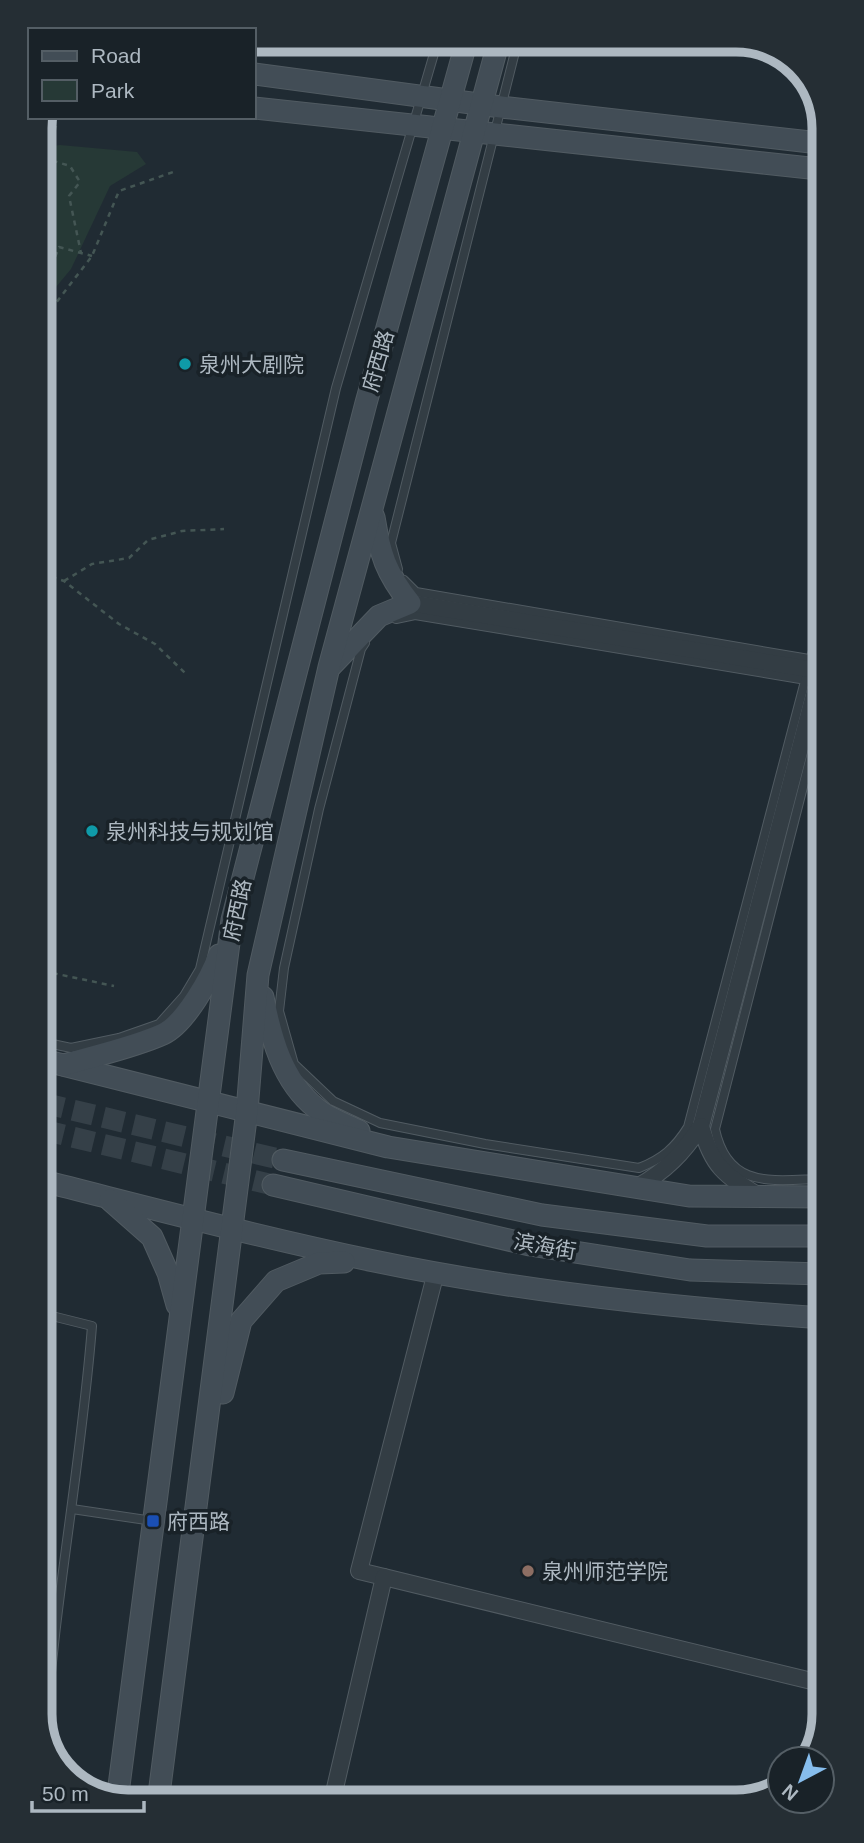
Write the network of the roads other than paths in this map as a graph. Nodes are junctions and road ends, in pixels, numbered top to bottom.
1 (435, 53) edge
2 (464, 53) edge
3 (497, 53) edge
4 (514, 53) edge
5 (256, 74) edge
6 (423, 96) junction
7 (452, 100) junction
8 (491, 105) junction
9 (256, 108) edge
10 (415, 125) junction
11 (445, 128) junction
12 (484, 134) junction
13 (812, 142) edge
14 (812, 168) edge
15 (373, 508) junction
16 (410, 603) junction
17 (330, 667) junction
18 (812, 670) edge
19 (812, 670) edge
20 (812, 670) edge
21 (812, 685) edge
22 (812, 687) edge
23 (812, 752) edge
24 (232, 920) junction
25 (258, 975) junction
26 (52, 1044) edge
27 (53, 1062) edge
28 (207, 1100) junction
29 (247, 1111) junction
30 (701, 1126) junction
31 (388, 1147) junction
32 (283, 1160) tunnel mouth
33 (812, 1178) edge
34 (52, 1183) edge
35 (273, 1185) tunnel mouth
36 (637, 1187) junction
37 (759, 1196) junction
38 (105, 1197) junction
39 (812, 1197) edge
40 (192, 1218) junction
41 (232, 1230) junction
42 (812, 1236) edge
43 (377, 1262) junction
44 (436, 1272) junction
45 (812, 1274) edge
46 (180, 1315) junction
47 (52, 1316) edge
48 (812, 1317) edge
49 (198, 1490) junction
50 (72, 1509) junction
51 (153, 1521) junction
52 (384, 1577) junction
53 (52, 1651) edge
54 (812, 1682) edge
55 (118, 1789) edge
56 (160, 1790) edge
57 (335, 1790) edge

1 - 6 lane
2 - 7 street, 府西路
3 - 8 street, 府西路
4 - 8 lane
5 - 6 street
6 - 7 street
6 - 10 lane
7 - 8 street
7 - 11 street, 府西路
8 - 12 street, 府西路
8 - 13 street
9 - 10 street
10 - 11 street
10 - 26 lane
11 - 12 street
11 - 24 street, 府西路
12 - 14 street
12 - 15 street, 府西路
12 - 18 lane
15 - 16 street
15 - 17 street, 府西路
16 - 17 street
16 - 19 street
17 - 25 street, 府西路
20 - 21 lane
22 - 30 street
23 - 33 lane
24 - 27 street
24 - 28 street, 府西路
25 - 29 street, 府西路
25 - 31 street
27 - 28 street
28 - 29 street
28 - 40 street, 府西路
29 - 31 street
29 - 41 street, 府西路
30 - 36 street
30 - 37 street
31 - 36 street
32 - 42 street, 滨海街
34 - 38 street
35 - 45 street, 滨海街
36 - 37 street
37 - 39 street
38 - 40 street
38 - 46 street
40 - 41 street
40 - 46 street, 府西路
41 - 43 street
41 - 49 street, 府西路
43 - 44 street
43 - 49 street
44 - 48 street
44 - 52 street
46 - 51 street, 府西路
47 - 50 lane
49 - 56 street, 府西路
50 - 51 lane
50 - 53 lane
51 - 55 street, 府西路
52 - 54 street
52 - 57 street

